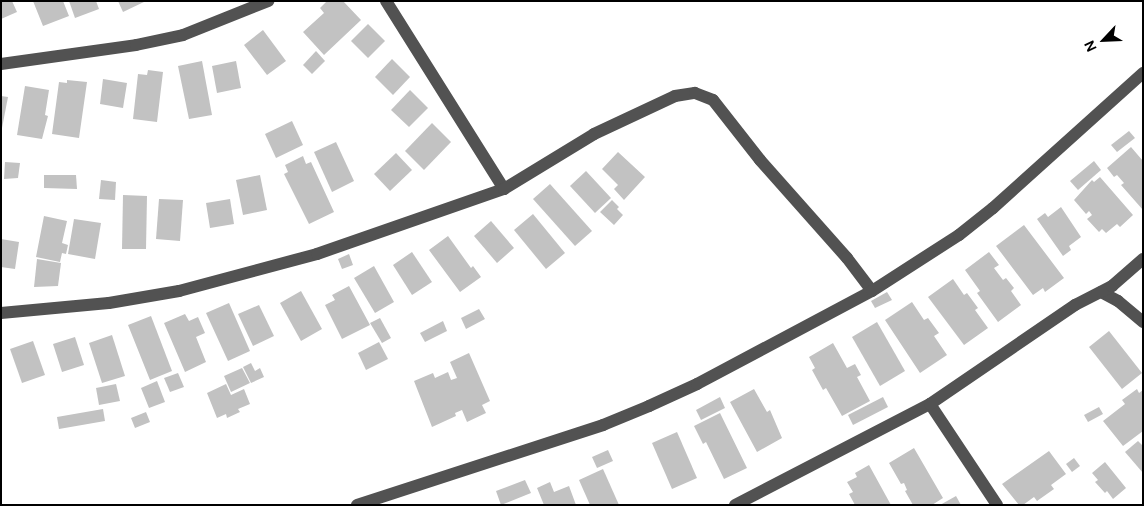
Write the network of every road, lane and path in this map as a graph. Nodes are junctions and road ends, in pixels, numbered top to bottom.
1 (268, 1) edge
2 (386, 1) edge
3 (1, 64) edge
4 (1143, 72) edge
5 (504, 189) junction
6 (1143, 259) edge
7 (872, 292) junction
8 (1101, 292) junction
9 (1, 313) edge
10 (1143, 322) edge
11 (930, 404) junction
12 (357, 505) edge
13 (735, 505) edge
14 (997, 505) edge

1 - 3 street
2 - 5 street
4 - 7 street
5 - 7 street
5 - 9 street
6 - 8 street
7 - 12 street
8 - 10 street
8 - 11 street
11 - 13 street
11 - 14 street

